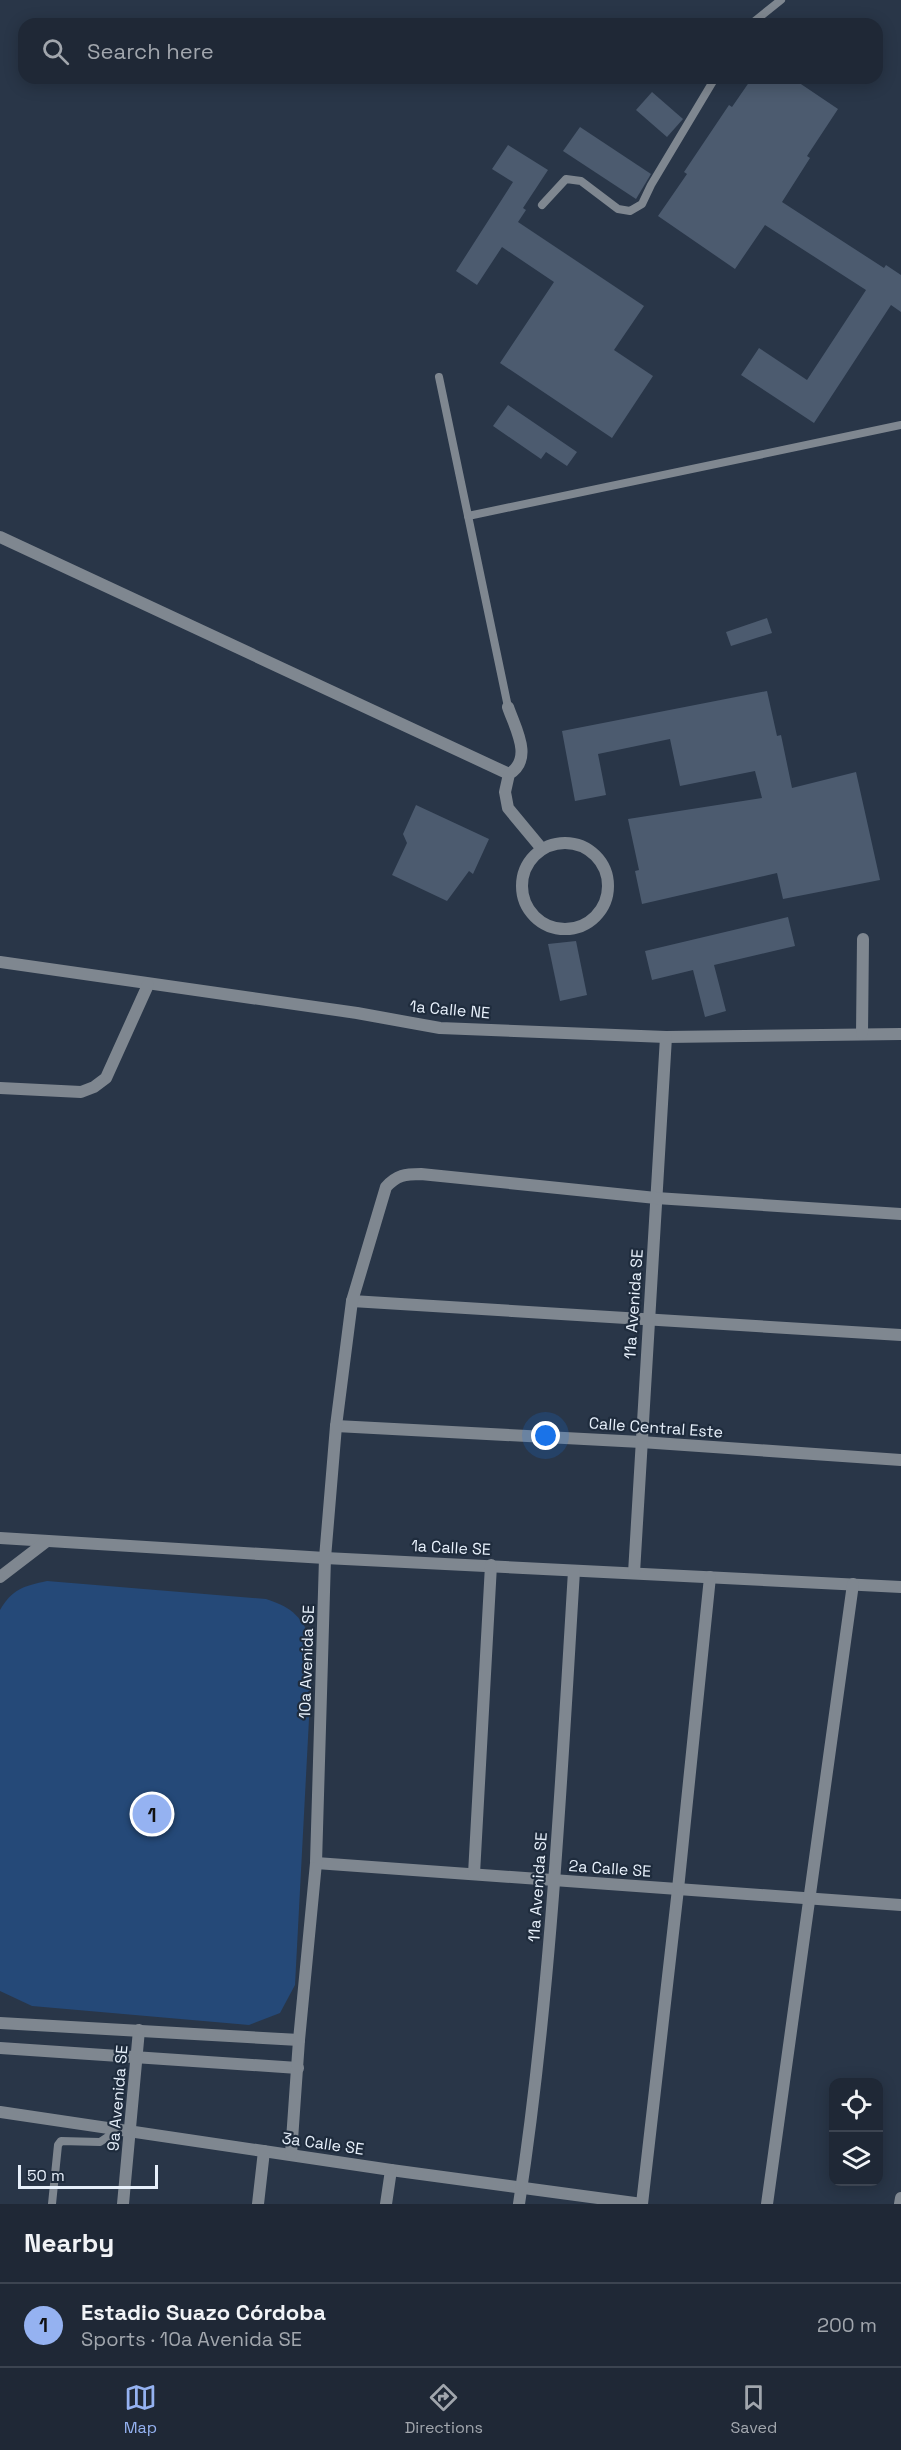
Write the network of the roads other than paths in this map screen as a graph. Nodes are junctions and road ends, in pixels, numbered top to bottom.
1 (781, 0) edge
2 (758, 18) edge
3 (711, 84) edge
4 (542, 205) dead end
5 (439, 377) dead end
6 (901, 425) edge
7 (468, 516) junction
8 (0, 537) edge
9 (508, 707) joint
10 (509, 774) junction
11 (542, 849) junction
12 (863, 939) dead end
13 (0, 962) edge
14 (148, 985) junction
15 (862, 1034) junction
16 (901, 1034) edge
17 (666, 1037) junction
18 (0, 1088) edge
19 (656, 1198) junction
20 (901, 1214) edge
21 (352, 1301) junction
22 (648, 1319) junction
23 (901, 1335) edge
24 (336, 1426) junction
25 (641, 1442) junction
26 (901, 1460) edge
27 (0, 1538) edge
28 (47, 1541) junction
29 (325, 1558) junction
30 (491, 1565) junction
31 (574, 1571) junction
32 (634, 1573) junction
33 (0, 1577) edge
34 (710, 1577) junction
35 (853, 1584) junction
36 (901, 1587) edge
37 (316, 1863) junction
38 (474, 1874) junction
39 (555, 1880) junction
40 (678, 1889) junction
41 (810, 1898) junction
42 (901, 1905) edge
43 (0, 2023) edge
44 (140, 2030) junction
45 (299, 2040) junction
46 (0, 2048) edge
47 (138, 2056) junction
48 (298, 2068) junction
49 (0, 2112) edge
50 (110, 2128) junction
51 (130, 2131) junction
52 (264, 2151) junction
53 (291, 2154) junction
54 (391, 2170) junction
55 (522, 2188) junction
56 (901, 2198) edge
57 (52, 2204) edge
58 (123, 2204) edge
59 (258, 2204) edge
60 (386, 2204) edge
61 (519, 2204) edge
62 (642, 2204) edge
63 (766, 2204) edge
64 (900, 2204) edge

1 - 2 lane
3 - 4 lane
5 - 7 lane
6 - 7 lane
7 - 9 lane
8 - 10 street
9 - 10 street
10 - 11 street
11 - 11 street
12 - 15 street
13 - 14 street, 1a Calle NE
14 - 17 street, 1a Calle NE
14 - 18 street
15 - 16 street, 1a Calle NE
15 - 17 street, 1a Calle NE
17 - 19 street, 11a Avenida SE
19 - 20 street
19 - 21 street, 10a Avenida SE
19 - 22 street, 11a Avenida SE
21 - 22 street
21 - 24 street, 10a Avenida SE
22 - 23 street
22 - 25 street, 11a Avenida SE
24 - 25 street, Calle Central Este
24 - 29 street, 10a Avenida SE
25 - 26 street, Calle Central Este
25 - 32 street, 11a Avenida SE
27 - 28 street, 1a Calle SE
28 - 29 street, 1a Calle SE
28 - 33 street
29 - 30 street, 1a Calle SE
29 - 37 street, 10a Avenida SE
30 - 31 street, 1a Calle SE
30 - 38 street
31 - 32 street, 1a Calle SE
31 - 39 street, 11a Avenida SE
32 - 34 street, 1a Calle SE
34 - 35 street, 1a Calle SE
34 - 40 street
35 - 36 street, 1a Calle SE
35 - 41 street
37 - 38 street, 2a Calle SE
37 - 45 street, 10a Avenida SE
38 - 39 street, 2a Calle SE
39 - 40 street, 2a Calle SE
39 - 55 street, 11a Avenida SE
40 - 41 street, 2a Calle SE
40 - 62 street
41 - 42 street, 2a Calle SE
41 - 63 street
43 - 44 street
44 - 45 street
44 - 47 street, 9a Avenida SE
45 - 48 street, 10a Avenida SE
46 - 47 street
47 - 48 street
47 - 51 street, 9a Avenida SE
48 - 53 street, 10a Avenida SE
49 - 50 street, 3a Calle SE
50 - 51 street, 3a Calle SE
50 - 57 lane
51 - 52 street, 3a Calle SE
51 - 58 street, 9a Avenida SE
52 - 53 street, 3a Calle SE
52 - 59 street
53 - 54 street, 3a Calle SE
54 - 55 street, 3a Calle SE
54 - 60 street
55 - 61 street, 11a Avenida SE
55 - 62 street, 3a Calle SE
56 - 64 street

